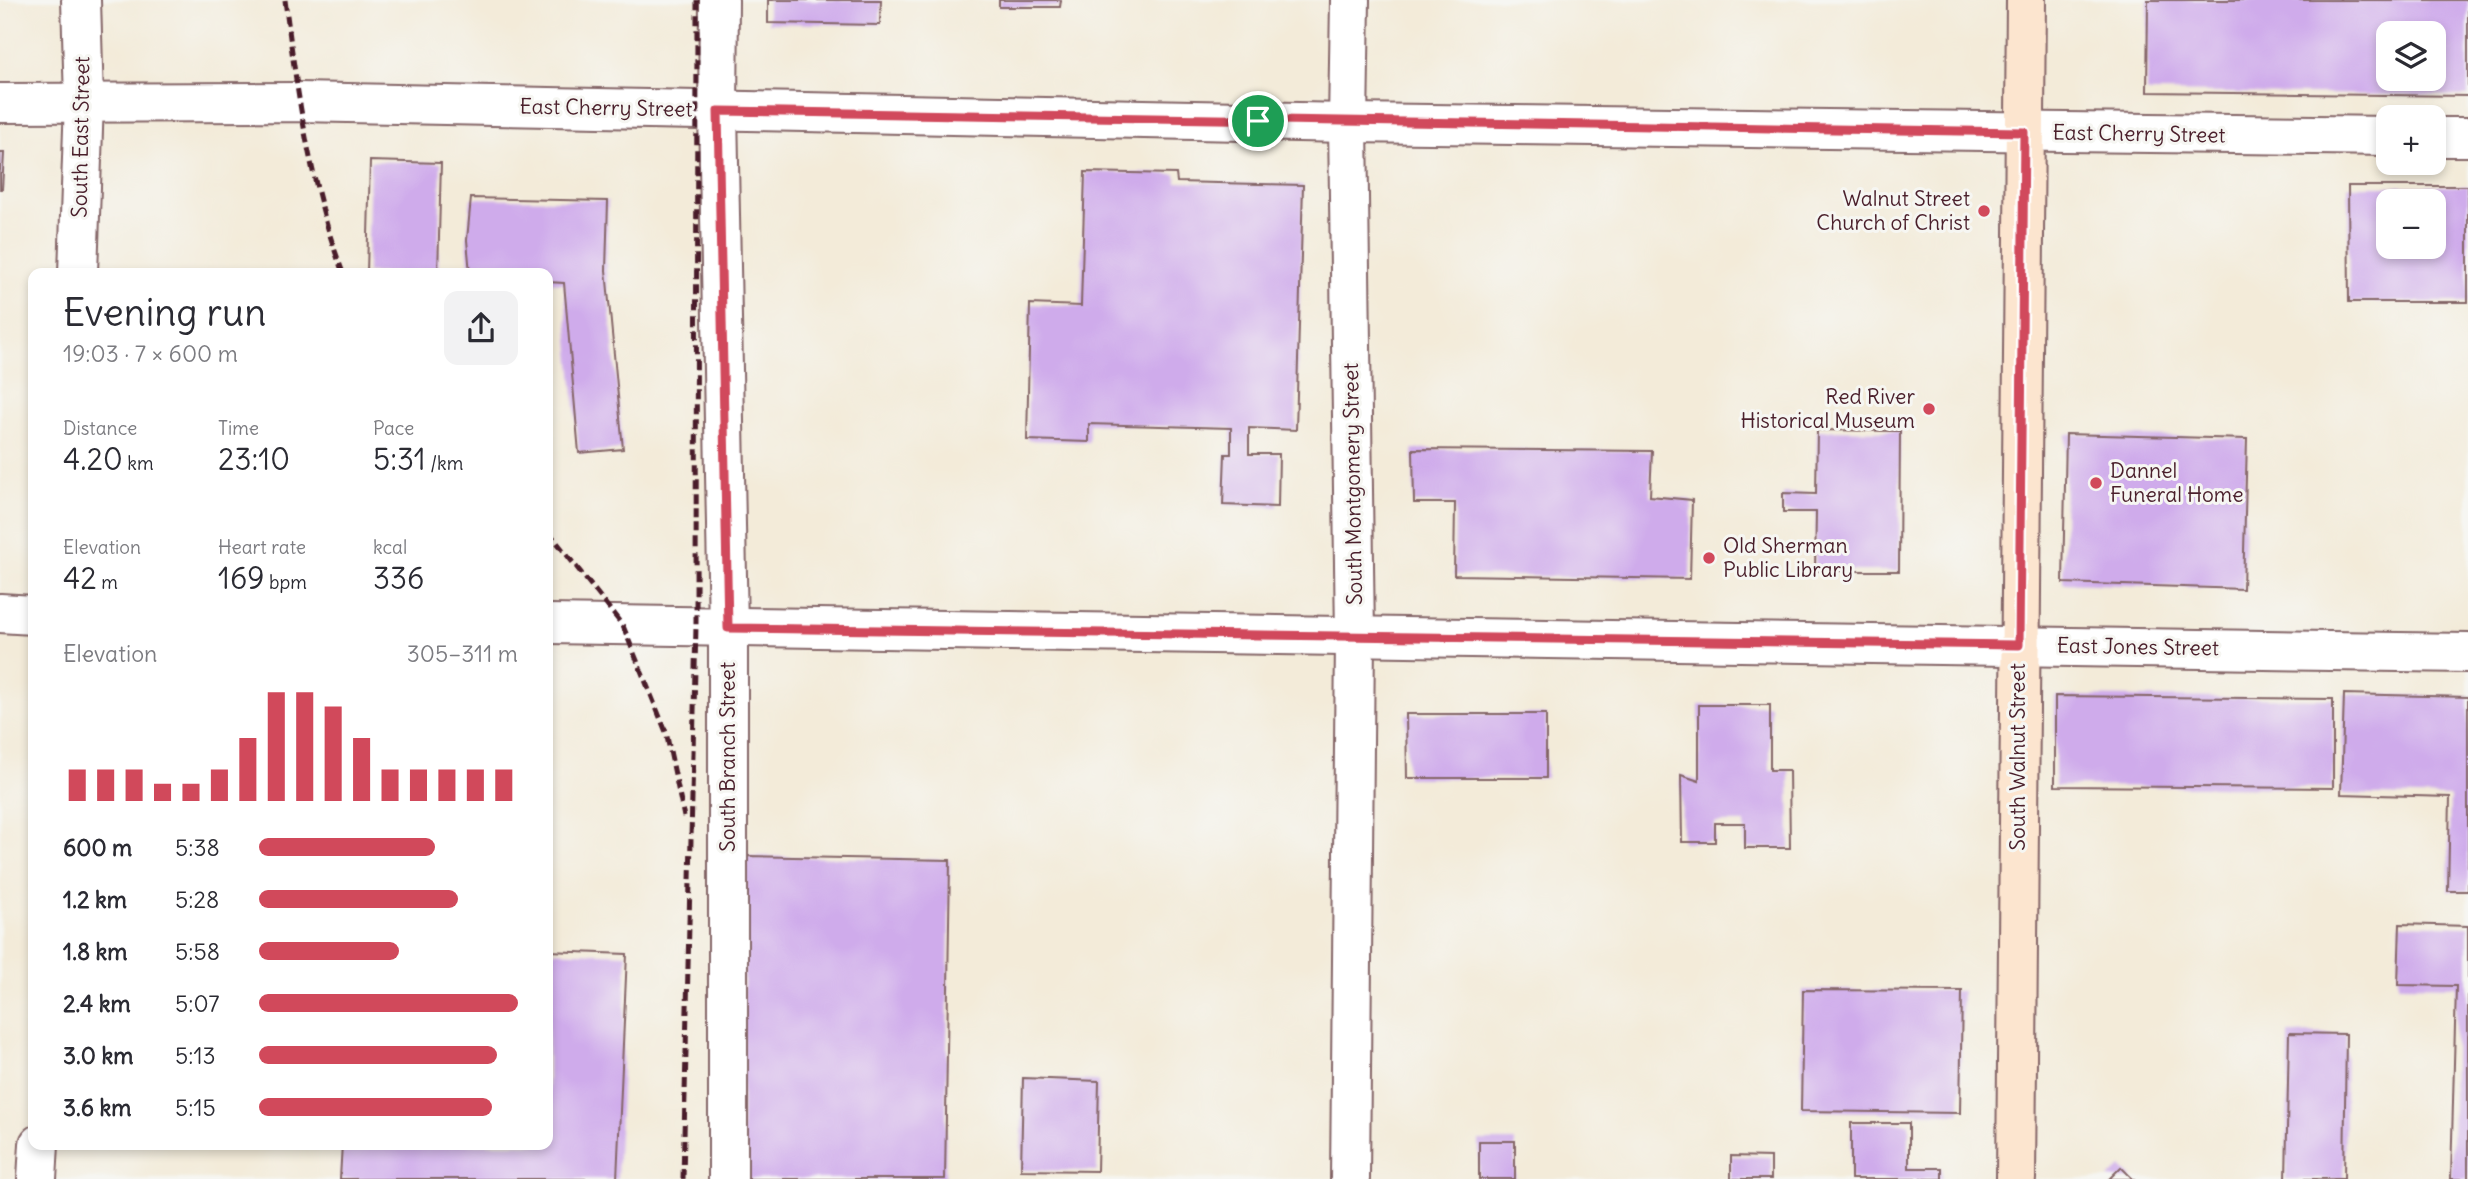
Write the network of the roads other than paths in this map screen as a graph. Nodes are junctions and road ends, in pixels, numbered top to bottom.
1 (81, 0) edge
2 (719, 0) edge
3 (1350, 0) edge
4 (2026, 0) edge
5 (84, 101) junction
6 (0, 103) edge
7 (718, 111) junction
8 (1348, 123) junction
9 (2024, 132) junction
10 (2376, 136) edge
11 (2446, 137) edge
12 (2468, 137) edge
13 (78, 268) edge
14 (0, 613) edge
15 (28, 615) edge
16 (553, 624) edge
17 (728, 628) junction
18 (1354, 637) junction
19 (2019, 645) junction
20 (2468, 653) edge
21 (39, 1150) edge
22 (37, 1179) edge
23 (728, 1179) edge
24 (1350, 1179) edge
25 (2016, 1179) edge

1 - 5 street, South East Street
2 - 7 street, South Branch Street
3 - 8 street, South Montgomery Street
4 - 9 street, South Walnut Street
5 - 6 street, East Cherry Street
5 - 7 street, East Cherry Street
5 - 13 street, South East Street
7 - 8 street, East Cherry Street
7 - 17 street, South Branch Street
8 - 9 street, East Cherry Street
8 - 18 street, South Montgomery Street
9 - 10 street, East Cherry Street
9 - 19 street, South Walnut Street
11 - 12 street
14 - 15 street
16 - 17 street, East Jones Street
17 - 18 street, East Jones Street
17 - 23 street, South Branch Street
18 - 19 street, East Jones Street
18 - 24 street, South Montgomery Street
19 - 20 street, East Jones Street
19 - 25 street, South Walnut Street
21 - 22 street

